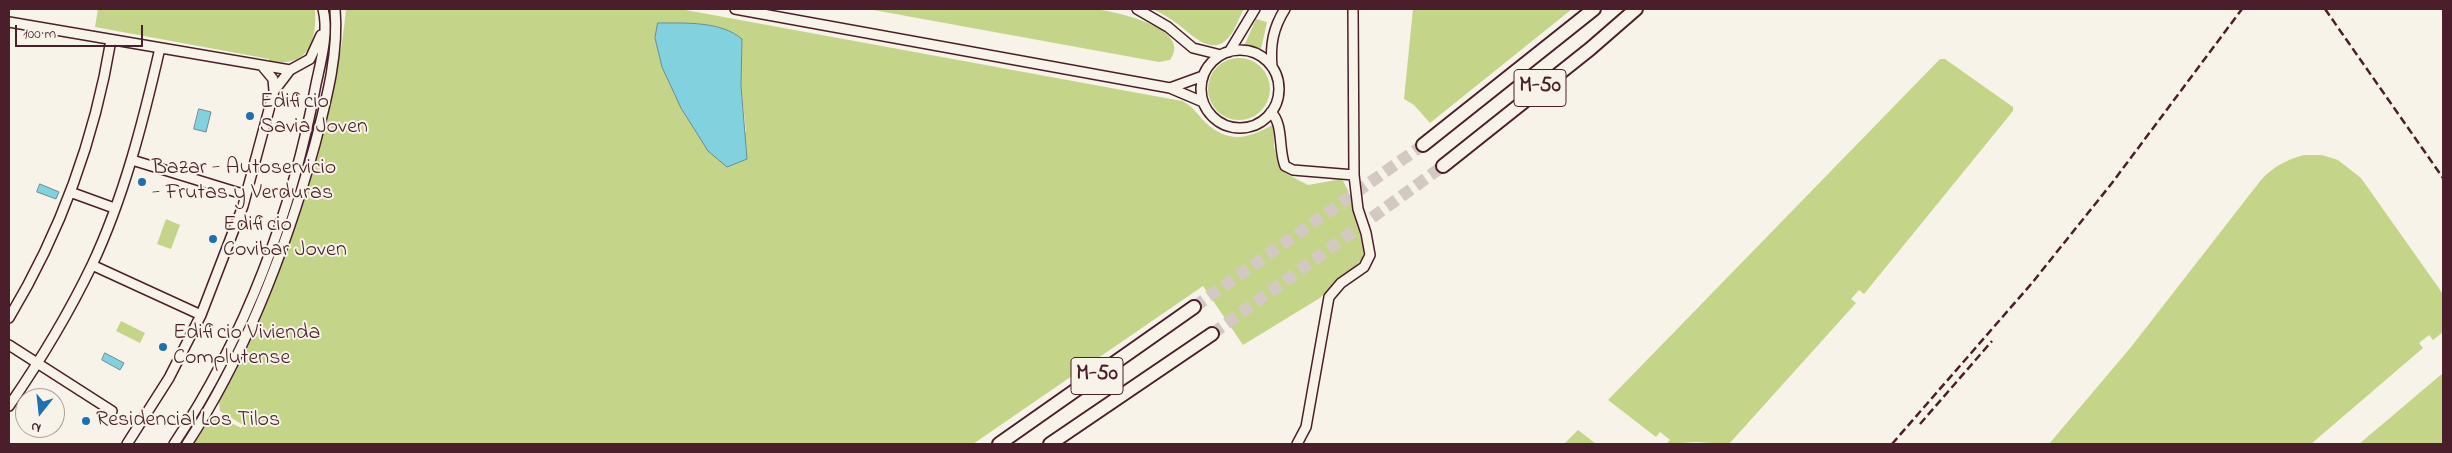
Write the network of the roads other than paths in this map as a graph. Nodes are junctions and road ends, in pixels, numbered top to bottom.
1 (323, 9) edge
2 (335, 9) edge
3 (735, 9) edge
4 (1137, 9) edge
5 (1255, 9) edge
6 (1285, 9) edge
7 (1353, 9) edge
8 (1594, 9) edge
9 (1636, 9) edge
10 (9, 22) edge
11 (324, 27) junction
12 (111, 40) junction
13 (160, 48) junction
14 (1225, 53) junction
15 (263, 67) junction
16 (1272, 68) junction
17 (290, 70) junction
18 (1203, 76) junction
19 (1170, 88) junction
20 (274, 91) junction
21 (1203, 102) junction
22 (1271, 112) junction
23 (1423, 145) tunnel mouth
24 (132, 160) junction
25 (1442, 166) tunnel mouth
26 (1354, 174) junction
27 (70, 192) junction
28 (246, 195) junction
29 (114, 208) junction
30 (92, 265) junction
31 (1194, 307) tunnel mouth
32 (201, 315) junction
33 (9, 318) edge
34 (1212, 334) tunnel mouth
35 (9, 344) edge
36 (38, 363) junction
37 (9, 406) edge
38 (112, 411) dead end
39 (127, 444) edge
40 (174, 444) edge
41 (188, 444) edge
42 (999, 444) edge
43 (1050, 444) edge
44 (1297, 444) edge

1 - 11 street
2 - 41 street
3 - 19 street
4 - 14 street
5 - 14 street
6 - 16 street
7 - 26 street
8 - 23 highway, M-50
9 - 25 highway, M-50
10 - 12 street
11 - 17 street
11 - 40 street
12 - 13 street
12 - 27 street
13 - 15 street
13 - 24 street
14 - 16 street
14 - 18 street
15 - 17 street
15 - 20 street
16 - 22 street
17 - 20 street
18 - 19 street
18 - 21 street
19 - 21 street
20 - 28 street
21 - 22 street
22 - 26 street
24 - 28 street
24 - 29 street
26 - 44 street
27 - 29 street
27 - 33 street
28 - 32 street
29 - 30 street
30 - 32 street
30 - 36 street
31 - 42 highway, M-50
32 - 39 street
34 - 43 highway, M-50
35 - 36 street
36 - 37 street
36 - 38 street

